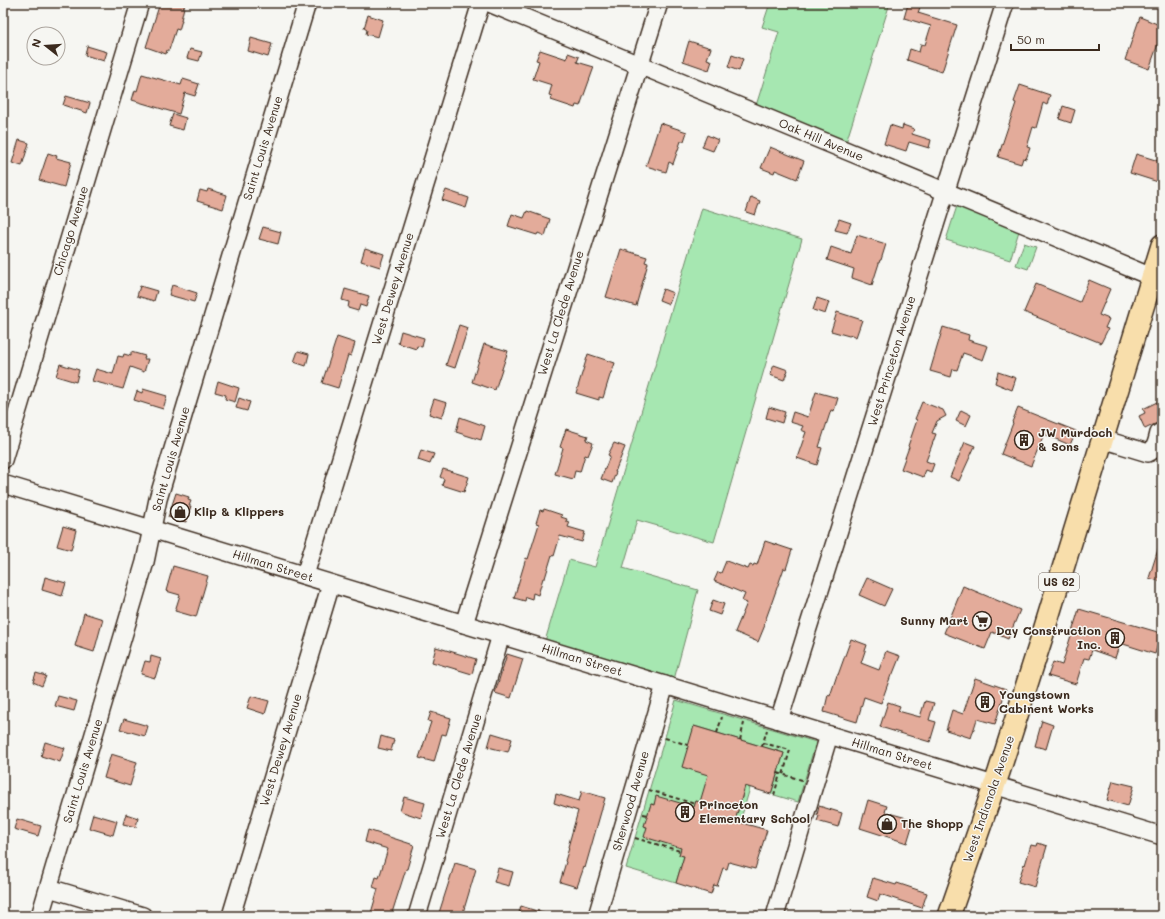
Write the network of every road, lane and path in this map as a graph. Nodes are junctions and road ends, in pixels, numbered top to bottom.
1 (140, 3) edge
2 (307, 3) edge
3 (481, 3) edge
4 (489, 3) edge
5 (659, 3) edge
6 (1005, 3) edge
7 (640, 65) junction
8 (945, 191) junction
9 (1162, 246) edge
10 (1152, 277) junction
11 (1159, 433) dead end
12 (1102, 439) junction
13 (3, 460) edge
14 (3, 484) edge
15 (152, 529) junction
16 (305, 576) junction
17 (331, 584) junction
18 (464, 624) junction
19 (501, 635) junction
20 (665, 685) junction
21 (722, 714) dead end
22 (745, 721) dead end
23 (773, 724) junction
24 (717, 733) dead end
25 (829, 735) junction
26 (665, 738) dead end
27 (740, 740) dead end
28 (764, 742) junction
29 (688, 745) dead end
30 (762, 746) dead end
31 (780, 774) junction
32 (804, 781) dead end
33 (995, 786) junction
34 (649, 790) dead end
35 (774, 795) dead end
36 (695, 804) dead end
37 (642, 814) dead end
38 (648, 815) dead end
39 (1162, 836) edge
40 (635, 838) dead end
41 (680, 851) dead end
42 (49, 888) junction
43 (40, 916) edge
44 (143, 916) edge
45 (231, 916) edge
46 (417, 916) edge
47 (597, 916) edge
48 (775, 916) edge
49 (949, 916) edge

1 - 13 street, Chicago Avenue
2 - 15 street, Saint Louis Avenue
3 - 16 street, West Dewey Avenue
4 - 7 street, Oak Hill Avenue
5 - 7 street, West La Clede Avenue
6 - 8 street, West Princeton Avenue
7 - 8 street, Oak Hill Avenue
7 - 18 street, West La Clede Avenue
8 - 10 street, Oak Hill Avenue
8 - 23 street, West Princeton Avenue
9 - 10 main road, West Indianola Avenue / US 62
10 - 12 main road, West Indianola Avenue / US 62
11 - 12 street
12 - 33 main road, West Indianola Avenue / US 62
14 - 15 street, Hillman Street
15 - 16 street, Hillman Street
15 - 42 street, Saint Louis Avenue
16 - 17 street, Hillman Street
17 - 18 street, Hillman Street
17 - 45 street, West Dewey Avenue
18 - 19 street, Hillman Street
19 - 20 street, Hillman Street
19 - 46 street, West La Clede Avenue
20 - 23 street, Hillman Street
20 - 47 street, Sherwood Avenue
21 - 24 path
22 - 27 path
23 - 25 street, Hillman Street
23 - 28 path
25 - 33 street, Hillman Street
25 - 48 street
26 - 29 path
28 - 30 path
28 - 31 path
31 - 32 path
31 - 35 path
33 - 39 street, Hillman Street
33 - 49 main road, West Indianola Avenue / US 62
34 - 36 path
37 - 38 path
40 - 41 path
42 - 43 street, Saint Louis Avenue
42 - 44 street

